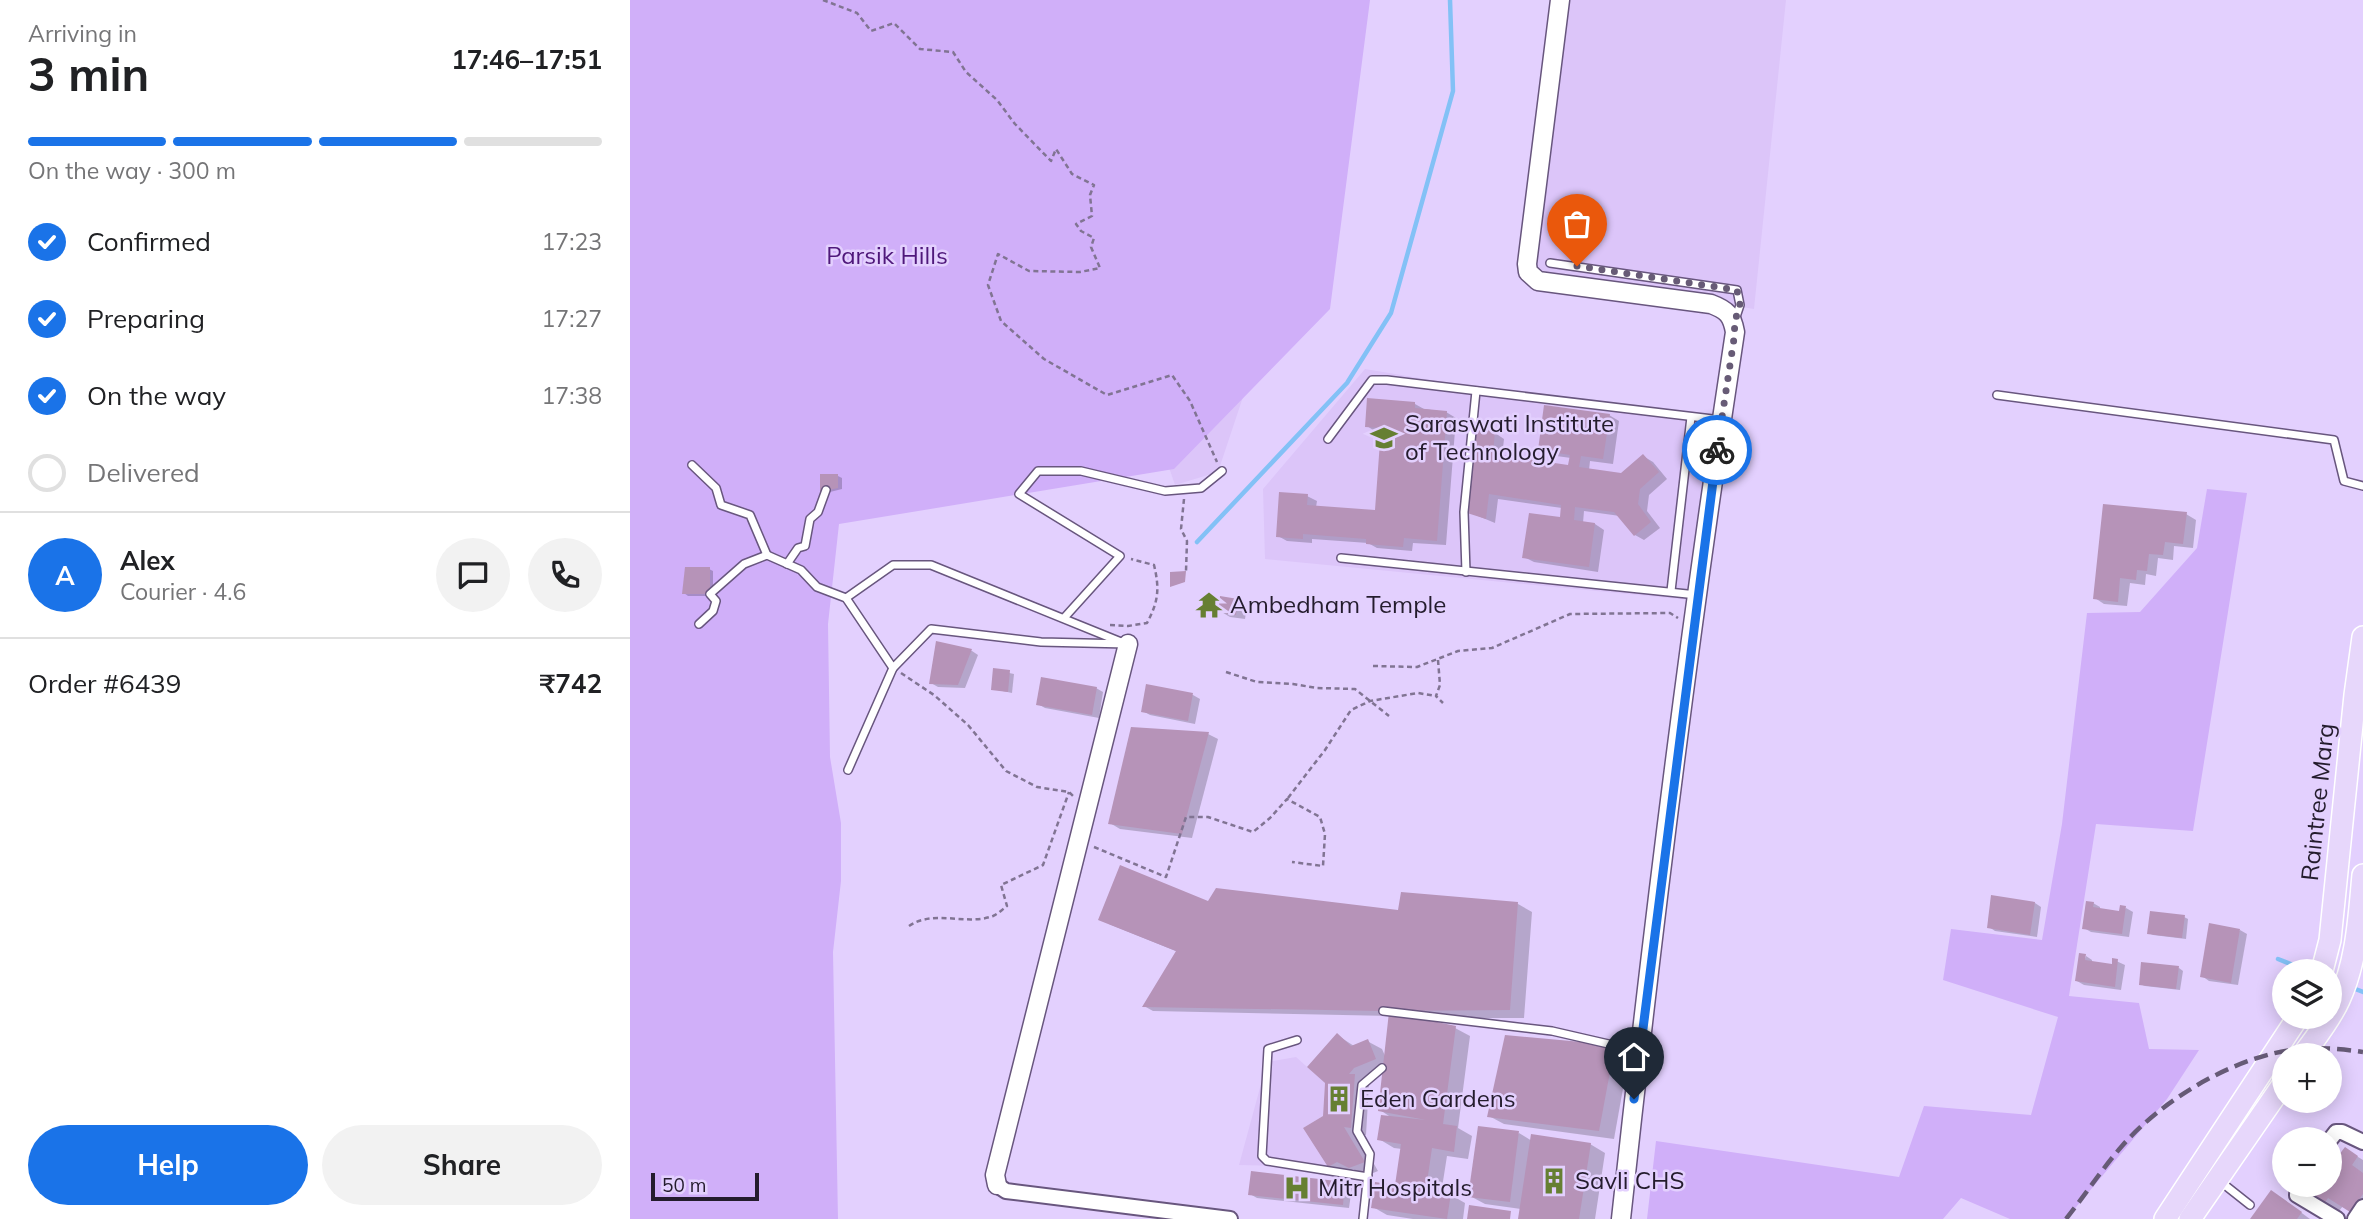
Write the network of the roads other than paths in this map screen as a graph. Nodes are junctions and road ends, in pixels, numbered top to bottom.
1 (1560, 0) edge
2 (1550, 262) dead end
3 (1734, 324) junction
4 (1476, 391) junction
5 (1997, 395) dead end
6 (1691, 417) junction
7 (1722, 421) junction
8 (1328, 439) dead end
9 (692, 465) dead end
10 (1222, 471) road end
11 (2363, 486) edge
12 (826, 490) dead end
13 (767, 555) junction
14 (1341, 558) dead end
15 (788, 564) junction
16 (1466, 572) junction
17 (1671, 591) junction
18 (1697, 595) junction
19 (846, 598) junction
20 (1063, 618) junction
21 (699, 624) dead end
22 (2363, 636) edge
23 (1128, 644) junction
24 (2361, 662) edge
25 (893, 668) junction
26 (848, 770) dead end
27 (2363, 875) edge
28 (2363, 885) edge
29 (2325, 959) edge
30 (1383, 1011) dead end
31 (2290, 1029) edge
32 (1297, 1040) dead end
33 (2311, 1043) edge
34 (1639, 1051) junction
35 (1382, 1068) dead end
36 (2272, 1100) edge
37 (2342, 1132) edge
38 (2363, 1142) edge
39 (1368, 1177) junction
40 (2217, 1179) junction
41 (997, 1185) joint
42 (2300, 1197) edge
43 (2250, 1205) dead end
44 (2363, 1207) edge
45 (1230, 1219) edge
46 (1363, 1219) edge
47 (1621, 1219) edge
48 (2165, 1219) edge
49 (2190, 1219) edge
50 (2337, 1219) edge
51 (2355, 1219) edge

1 - 3 street
2 - 3 lane
3 - 7 street
4 - 6 lane
4 - 8 lane
4 - 16 lane
5 - 11 lane
6 - 7 lane
6 - 17 lane
7 - 18 street
9 - 13 lane
10 - 20 lane
12 - 15 lane
13 - 15 lane
13 - 21 lane
14 - 16 lane
15 - 19 lane
16 - 17 lane
17 - 18 lane
18 - 34 street
19 - 20 lane
19 - 25 lane
20 - 23 lane
22 - 24 main road, Raintree Marg
23 - 25 lane
23 - 41 street
24 - 29 main road, Raintree Marg
25 - 26 lane
27 - 28 main road
28 - 33 main road
30 - 34 lane
31 - 48 main road
32 - 39 lane
34 - 47 street
35 - 39 lane
36 - 40 main road
37 - 38 street
39 - 46 lane
40 - 43 lane
40 - 49 main road
41 - 45 street
42 - 50 street
44 - 51 street

